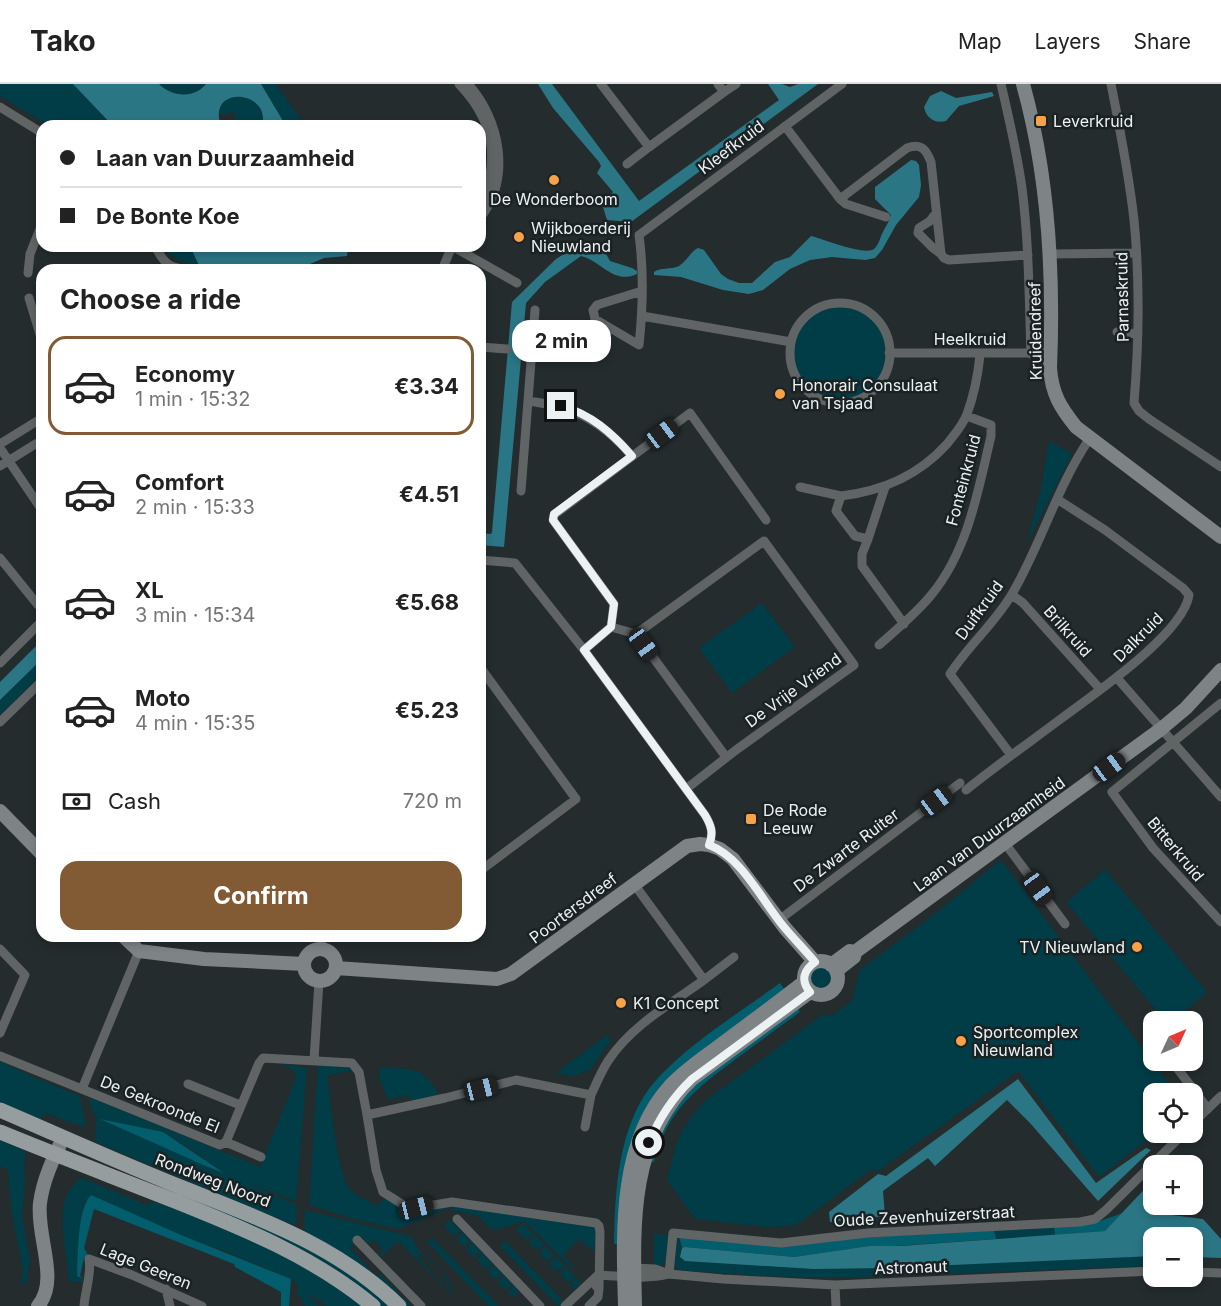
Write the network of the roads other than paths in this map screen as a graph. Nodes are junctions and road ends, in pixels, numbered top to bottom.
1 (459, 84) edge
2 (468, 84) edge
3 (601, 84) edge
4 (736, 84) edge
5 (842, 84) edge
6 (1000, 84) edge
7 (1023, 84) edge
8 (1111, 84) edge
9 (722, 88) edge
10 (0, 107) edge
11 (484, 120) edge
12 (486, 126) edge
13 (785, 126) junction
14 (36, 129) edge
15 (649, 147) junction
16 (627, 164) dead end
17 (486, 187) edge
18 (840, 199) junction
19 (486, 206) edge
20 (936, 213) junction
21 (886, 217) dead end
22 (36, 239) edge
23 (158, 252) edge
24 (463, 252) edge
25 (1136, 253) junction
26 (941, 254) junction
27 (1051, 254) junction
28 (1028, 255) junction
29 (168, 264) edge
30 (484, 264) edge
31 (486, 265) edge
32 (28, 273) dead end
33 (517, 283) dead end
34 (642, 291) junction
35 (29, 298) dead end
36 (535, 310) dead end
37 (642, 316) junction
38 (36, 321) edge
39 (1117, 333) dead end
40 (1031, 334) junction
41 (1138, 334) junction
42 (1051, 335) junction
43 (791, 342) junction
44 (486, 347) edge
45 (507, 349) dead end
46 (889, 353) junction
47 (1051, 353) junction
48 (1031, 354) junction
49 (980, 355) junction
50 (528, 401) junction
51 (967, 416) junction
52 (36, 422) edge
53 (1090, 438) junction
54 (36, 444) edge
55 (0, 446) edge
56 (632, 456) junction
57 (4, 464) edge
58 (1221, 467) edge
59 (800, 487) dead end
60 (885, 487) junction
61 (521, 491) dead end
62 (841, 496) junction
63 (1056, 499) junction
64 (36, 503) edge
65 (766, 520) dead end
66 (1221, 537) edge
67 (868, 539) junction
68 (0, 558) edge
69 (486, 561) edge
70 (1012, 595) junction
71 (36, 603) edge
72 (904, 624) junction
73 (36, 627) edge
74 (615, 628) junction
75 (636, 634) junction
76 (879, 645) dead end
77 (584, 650) junction
78 (0, 663) edge
79 (1221, 670) edge
80 (486, 675) edge
81 (1117, 678) junction
82 (36, 687) edge
83 (1100, 689) junction
84 (1221, 703) edge
85 (0, 723) edge
86 (1161, 729) junction
87 (1173, 742) junction
88 (1011, 755) junction
89 (726, 757) junction
90 (963, 786) joint
91 (686, 789) junction
92 (1221, 797) edge
93 (0, 811) edge
94 (1004, 842) junction
95 (709, 845) junction
96 (36, 848) edge
97 (486, 866) edge
98 (634, 884) junction
99 (1221, 922) edge
100 (782, 924) junction
101 (1065, 924) dead end
102 (129, 942) edge
103 (321, 942) edge
104 (0, 949) edge
105 (139, 951) junction
106 (734, 957) dead end
107 (304, 964) junction
108 (812, 965) junction
109 (336, 968) junction
110 (833, 968) junction
111 (704, 980) junction
112 (319, 981) junction
113 (807, 987) junction
114 (0, 1033) edge
115 (0, 1056) edge
116 (314, 1059) junction
117 (1183, 1071) edge
118 (188, 1084) dead end
119 (82, 1089) junction
120 (591, 1095) junction
121 (1216, 1103) edge
122 (240, 1105) junction
123 (0, 1110) edge
124 (367, 1114) junction
125 (1203, 1114) edge
126 (585, 1127) dead end
127 (0, 1132) edge
128 (63, 1138) junction
129 (226, 1142) junction
130 (1174, 1143) edge
131 (56, 1154) junction
132 (261, 1157) dead end
133 (457, 1219) dead end
134 (357, 1240) dead end
135 (1143, 1271) edge
136 (1203, 1272) edge
137 (1221, 1273) edge
138 (631, 1274) junction
139 (669, 1274) junction
140 (598, 1275) junction
141 (589, 1283) junction
142 (835, 1285) junction
143 (166, 1289) junction
144 (598, 1289) junction
145 (38, 1306) edge
146 (84, 1306) edge
147 (170, 1306) edge
148 (202, 1306) edge
149 (372, 1306) edge
150 (399, 1306) edge
151 (421, 1306) edge
152 (540, 1306) edge
153 (565, 1306) edge
154 (589, 1306) edge
155 (625, 1306) edge
156 (635, 1306) edge
157 (836, 1306) edge

1 - 11 street
2 - 19 street
3 - 15 street
4 - 9 street
5 - 13 street, Kleefkruid
6 - 28 street, Kruidendreef
7 - 27 street, Kruidendreef
8 - 25 street, Parnaskruid
9 - 15 street
10 - 14 street
12 - 17 street
13 - 18 street
13 - 34 street, Kleefkruid
15 - 16 street
18 - 20 street
18 - 21 street
20 - 26 street
20 - 26 street
22 - 32 street
23 - 29 street
24 - 30 street
25 - 27 street
25 - 41 street, Parnaskruid
26 - 28 street
27 - 42 street, Kruidendreef
28 - 40 street, Kruidendreef
31 - 33 street
34 - 37 street
34 - 37 street
35 - 38 street
36 - 50 street
37 - 43 street
39 - 41 street
40 - 42 street
40 - 48 street, Kruidendreef
41 - 58 street, Parnaskruid
42 - 47 street, Kruidendreef
43 - 46 street
43 - 46 street
44 - 45 street
46 - 49 street, Heelkruid
47 - 48 street, Heelkruid
47 - 53 street, Kruidendreef
48 - 49 street, Heelkruid
49 - 51 street
50 - 56 street
50 - 61 street
51 - 60 street
51 - 72 street, Fonteinkruid
52 - 55 street
53 - 63 street, Duifkruid
53 - 66 street, Kruidendreef
54 - 57 street
55 - 57 street
56 - 65 street
56 - 74 street
57 - 64 street
59 - 62 street
60 - 62 street
60 - 67 street
62 - 67 street
63 - 70 street, Duifkruid
63 - 81 street, Dalkruid
67 - 72 street
68 - 71 street
69 - 77 street
70 - 83 street, Brilkruid
70 - 88 street, Duifkruid
72 - 76 street, Fonteinkruid
73 - 78 street
74 - 75 street
74 - 77 street
75 - 89 street
75 - 89 street, De Vrije Vriend
77 - 91 street
79 - 86 street, Laan van Duurzaamheid
80 - 97 street
81 - 83 street, Dalkruid
81 - 86 street
82 - 85 street
83 - 88 street, Dalkruid
84 - 87 street
86 - 87 street
86 - 94 street, Laan van Duurzaamheid
87 - 92 street
87 - 99 street, Bitterkruid
88 - 90 street, Dalkruid
89 - 91 street, De Vrije Vriend
90 - 100 street, De Zwarte Ruiter
91 - 95 street
93 - 96 street
94 - 101 street
94 - 110 street, Laan van Duurzaamheid
95 - 98 street, Poortersdreef
95 - 100 street
98 - 109 street, Poortersdreef
98 - 111 street
100 - 108 street
102 - 105 street
103 - 107 street
103 - 109 street
104 - 114 street
105 - 107 street
105 - 119 street
106 - 111 street
107 - 112 street
108 - 110 street
108 - 113 street
109 - 112 street
110 - 113 street
111 - 120 street
112 - 116 street
113 - 138 street
115 - 119 street, De Gekroonde El
116 - 122 street, De Gekroonde El
116 - 124 street
117 - 121 street
118 - 122 street
119 - 129 street, De Gekroonde El
120 - 124 street
120 - 126 street
121 - 125 street
122 - 129 street, De Gekroonde El
123 - 128 main road, Rondweg Noord
124 - 140 street
127 - 131 main road, Rondweg Noord
128 - 131 street
128 - 150 main road, Rondweg Noord
129 - 132 street, De Gekroonde El
130 - 139 street, Oude Zevenhuizerstraat
131 - 145 street
131 - 149 main road, Rondweg Noord
133 - 152 street
134 - 151 street
135 - 142 street, Astronaut
136 - 137 street
138 - 139 street, Astronaut
138 - 140 street, Astronaut
138 - 155 street
138 - 156 street
139 - 142 street, Astronaut
140 - 141 street
140 - 144 street
141 - 144 street
141 - 153 street
142 - 157 street
143 - 146 street, Lage Geeren
143 - 147 street
143 - 148 street, Lage Geeren
144 - 154 street

